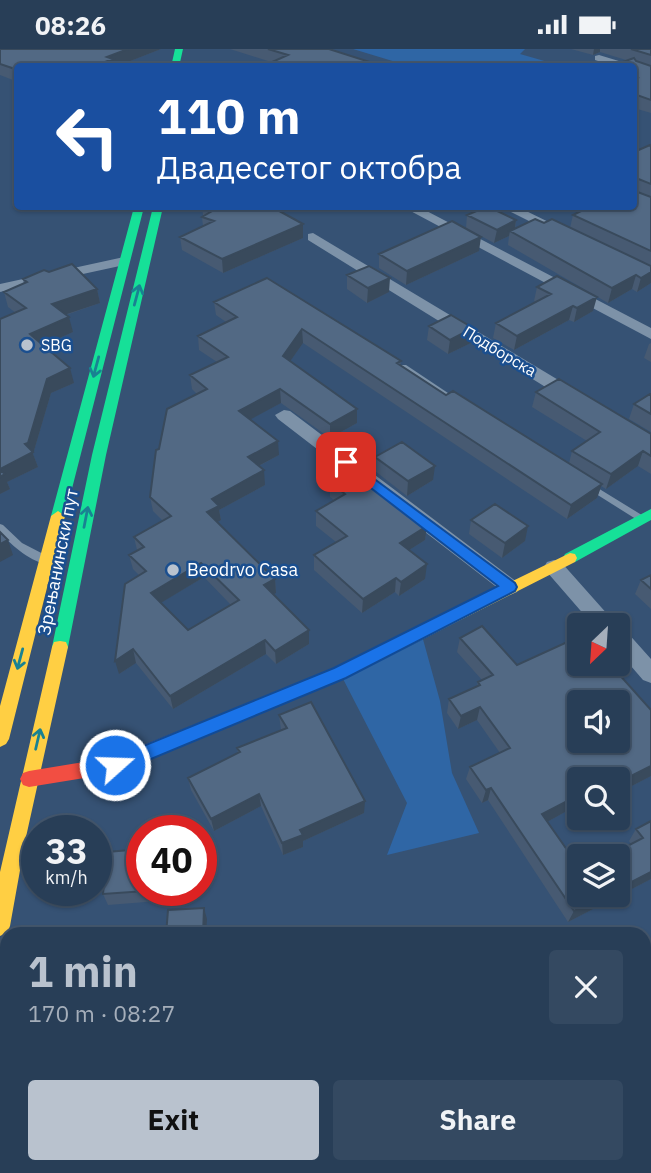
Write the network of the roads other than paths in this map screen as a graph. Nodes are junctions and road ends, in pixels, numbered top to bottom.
1 (599, 58) dead end
2 (615, 63) edge
3 (138, 210) edge
4 (157, 210) edge
5 (416, 210) edge
6 (514, 210) edge
7 (568, 235) edge
8 (313, 237) dead end
9 (124, 261) junction
10 (0, 288) edge
11 (651, 334) edge
12 (403, 367) edge
13 (460, 403) edge
14 (593, 408) edge
15 (284, 415) dead end
16 (574, 475) edge
17 (647, 517) edge
18 (0, 527) edge
19 (47, 561) junction
20 (554, 567) junction
21 (510, 587) junction
22 (595, 613) edge
23 (630, 650) edge
24 (651, 674) edge
25 (0, 739) edge
26 (29, 779) junction
27 (0, 926) edge

1 - 2 street
3 - 9 main road, Зрењанински пут
26 -> 4 main road, Зрењанински пут
5 - 11 street
6 - 7 street
8 - 14 street, Подборска
9 - 10 street
9 -> 19 main road, Зрењанински пут
12 - 13 lane
15 - 21 street
16 - 17 lane
17 - 20 main road
18 - 19 lane
19 -> 25 main road, Зрењанински пут
20 - 21 main road
20 - 22 street
21 - 26 main road
23 - 24 street
26 - 27 main road, Зрењанински пут

